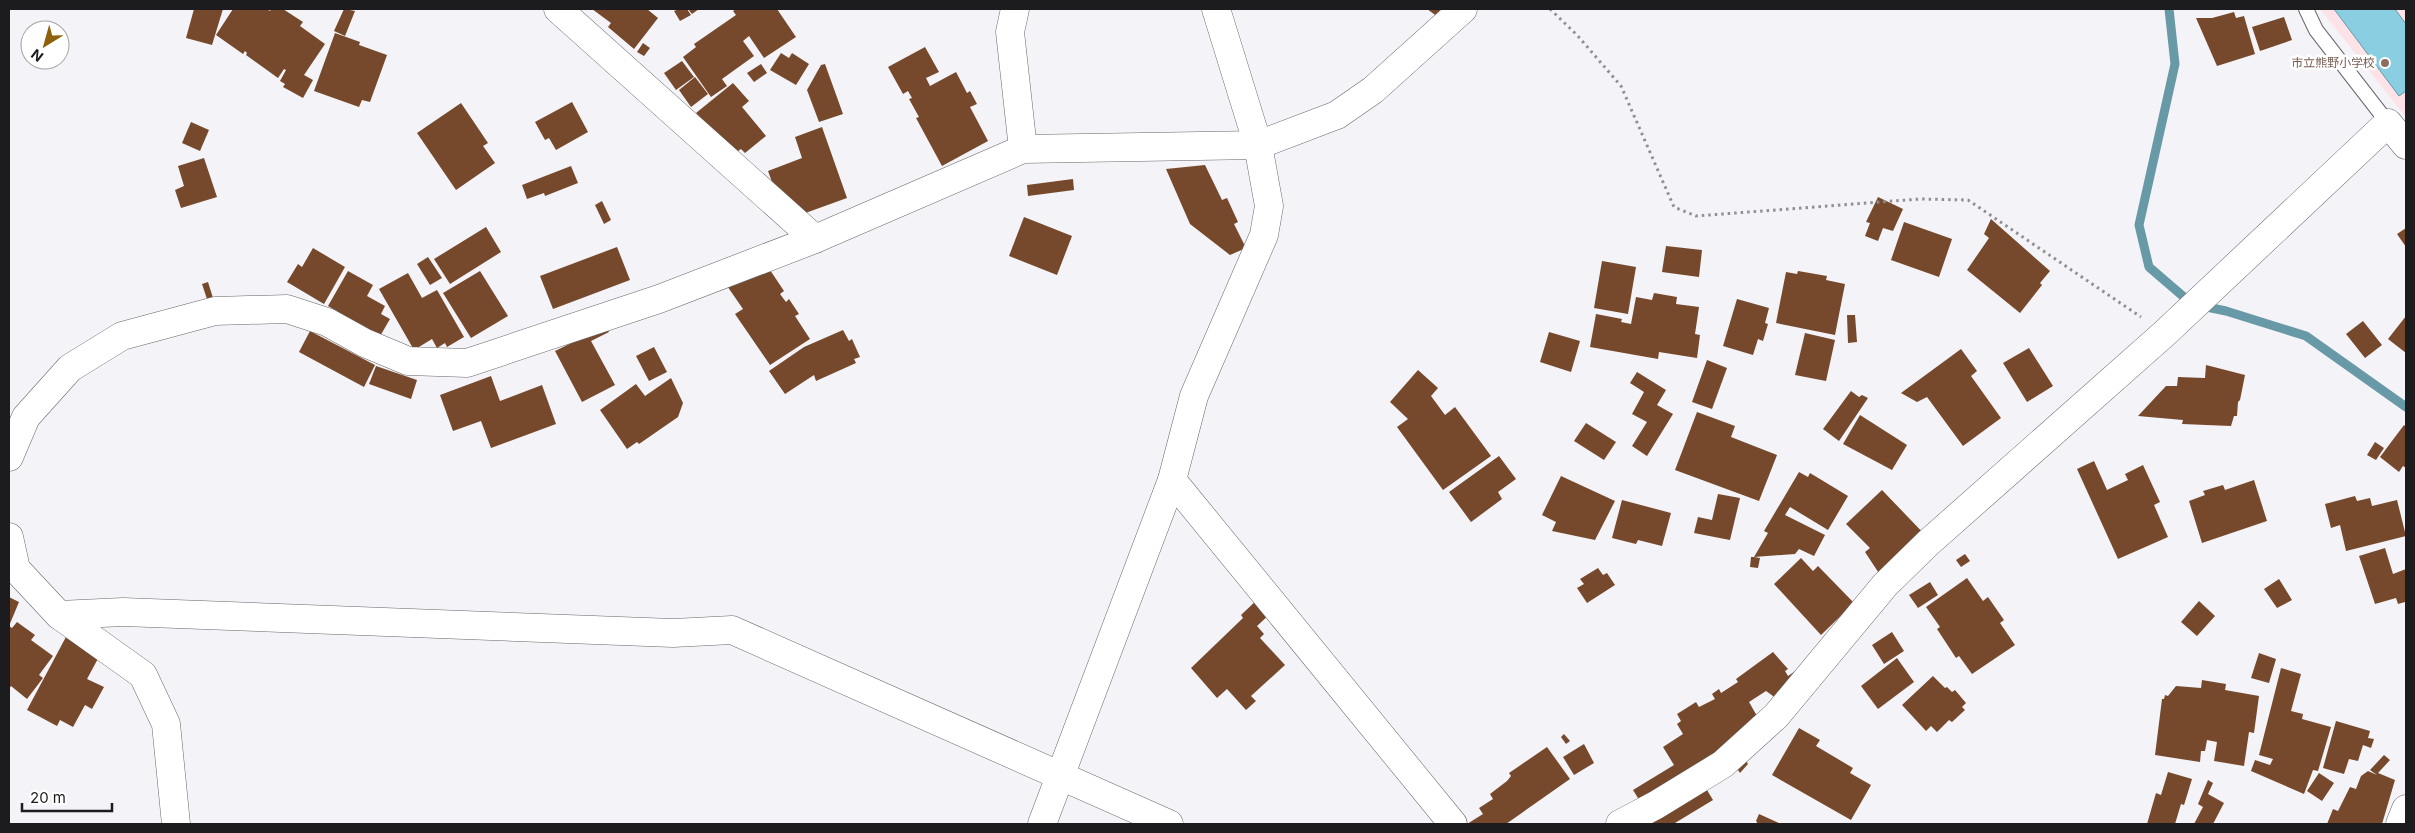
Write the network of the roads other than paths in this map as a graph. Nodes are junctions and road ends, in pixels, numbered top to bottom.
1 (558, 9) edge
2 (1015, 9) edge
3 (1216, 9) edge
4 (1463, 9) edge
5 (2306, 9) edge
6 (2388, 123) junction
7 (1258, 145) junction
8 (2406, 145) edge
9 (1023, 149) junction
10 (815, 239) junction
11 (9, 457) edge
12 (1172, 480) junction
13 (9, 537) edge
14 (59, 615) junction
15 (1059, 774) junction
16 (2406, 809) edge
17 (176, 824) edge
18 (1042, 824) edge
19 (1169, 824) edge
20 (1453, 824) edge
21 (1620, 824) edge
22 (2400, 824) edge

1 - 10 street
2 - 9 street
3 - 7 street
4 - 7 street
5 - 6 lane
6 - 8 street
6 - 21 street
7 - 9 street
7 - 12 street
9 - 10 street
10 - 11 street
12 - 15 street
12 - 20 street
13 - 14 street
14 - 15 street
14 - 17 street
15 - 18 street
15 - 19 street
16 - 22 street

